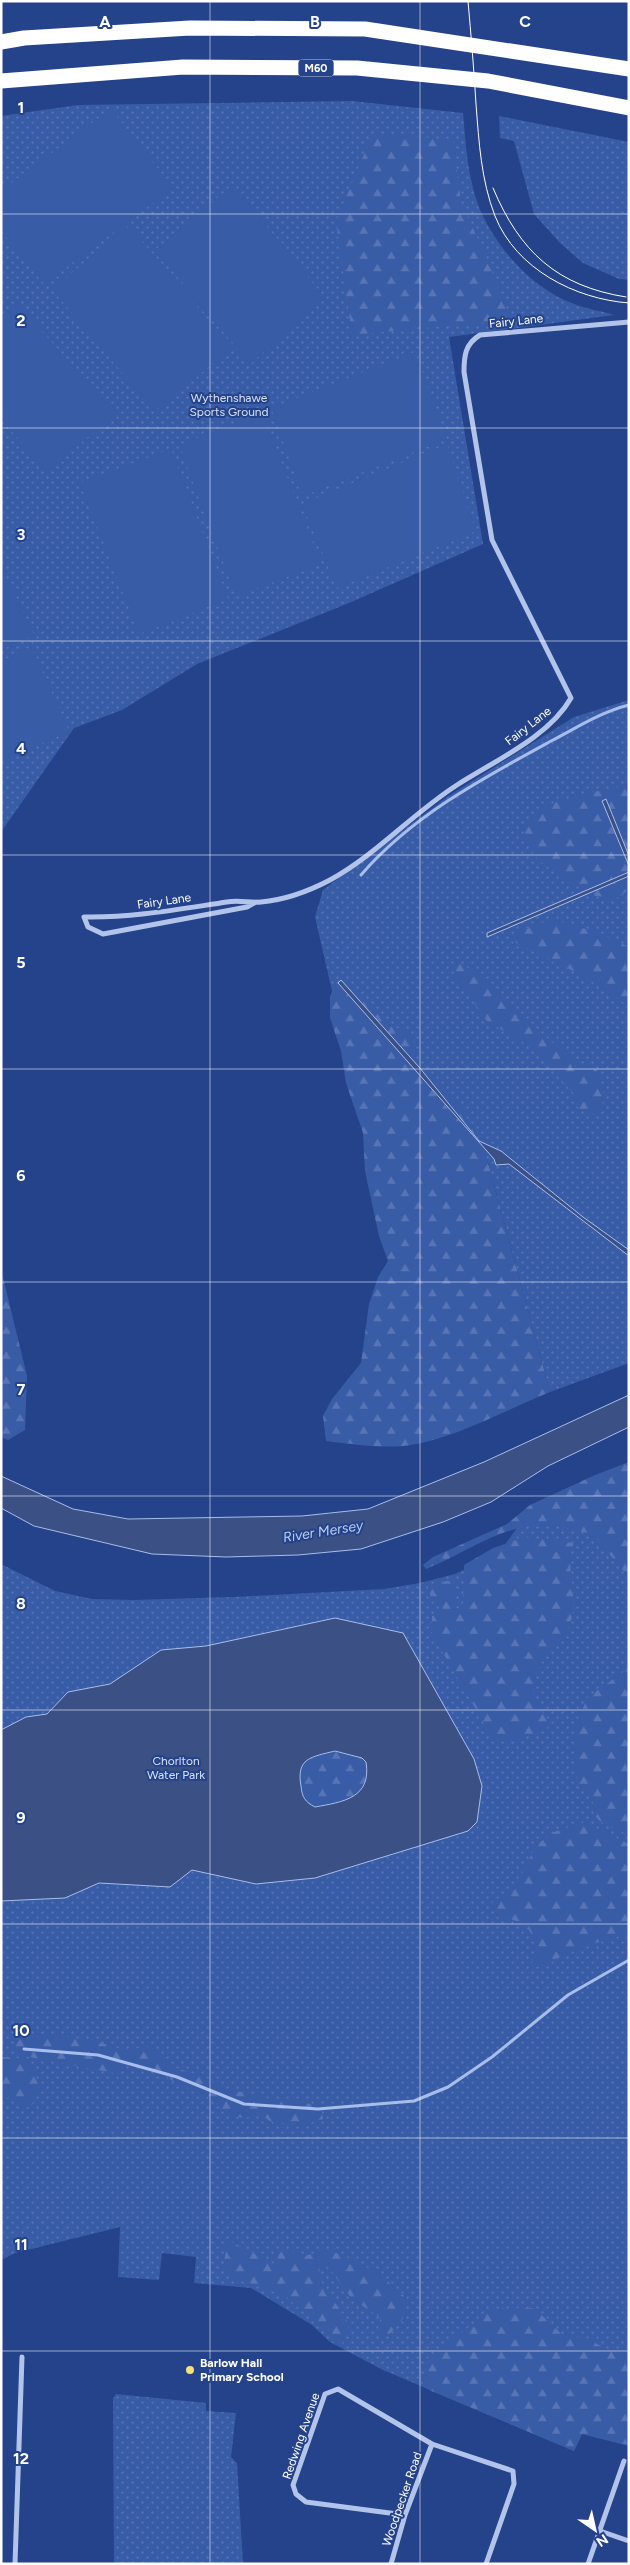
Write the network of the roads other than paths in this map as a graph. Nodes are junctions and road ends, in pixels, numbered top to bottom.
1 (1, 42) edge
2 (629, 69) edge
3 (1, 81) edge
4 (629, 108) edge
5 (629, 322) edge
6 (256, 902) junction
7 (22, 2357) dead end
8 (432, 2444) junction
9 (624, 2461) dead end
10 (405, 2515) junction
11 (600, 2531) junction
12 (629, 2542) edge
13 (15, 2564) edge
14 (391, 2564) edge
15 (486, 2564) edge
16 (588, 2564) edge

1 - 2 highway
3 - 4 highway, M60
5 - 6 street, Fairy Lane
6 - 6 street, Fairy Lane
7 - 13 street
8 - 10 street, Woodpecker Road
8 - 10 street, Redwing Avenue
8 - 15 street, Woodpecker Road
9 - 11 street
10 - 14 street, Woodpecker Road
11 - 12 street
11 - 16 street

